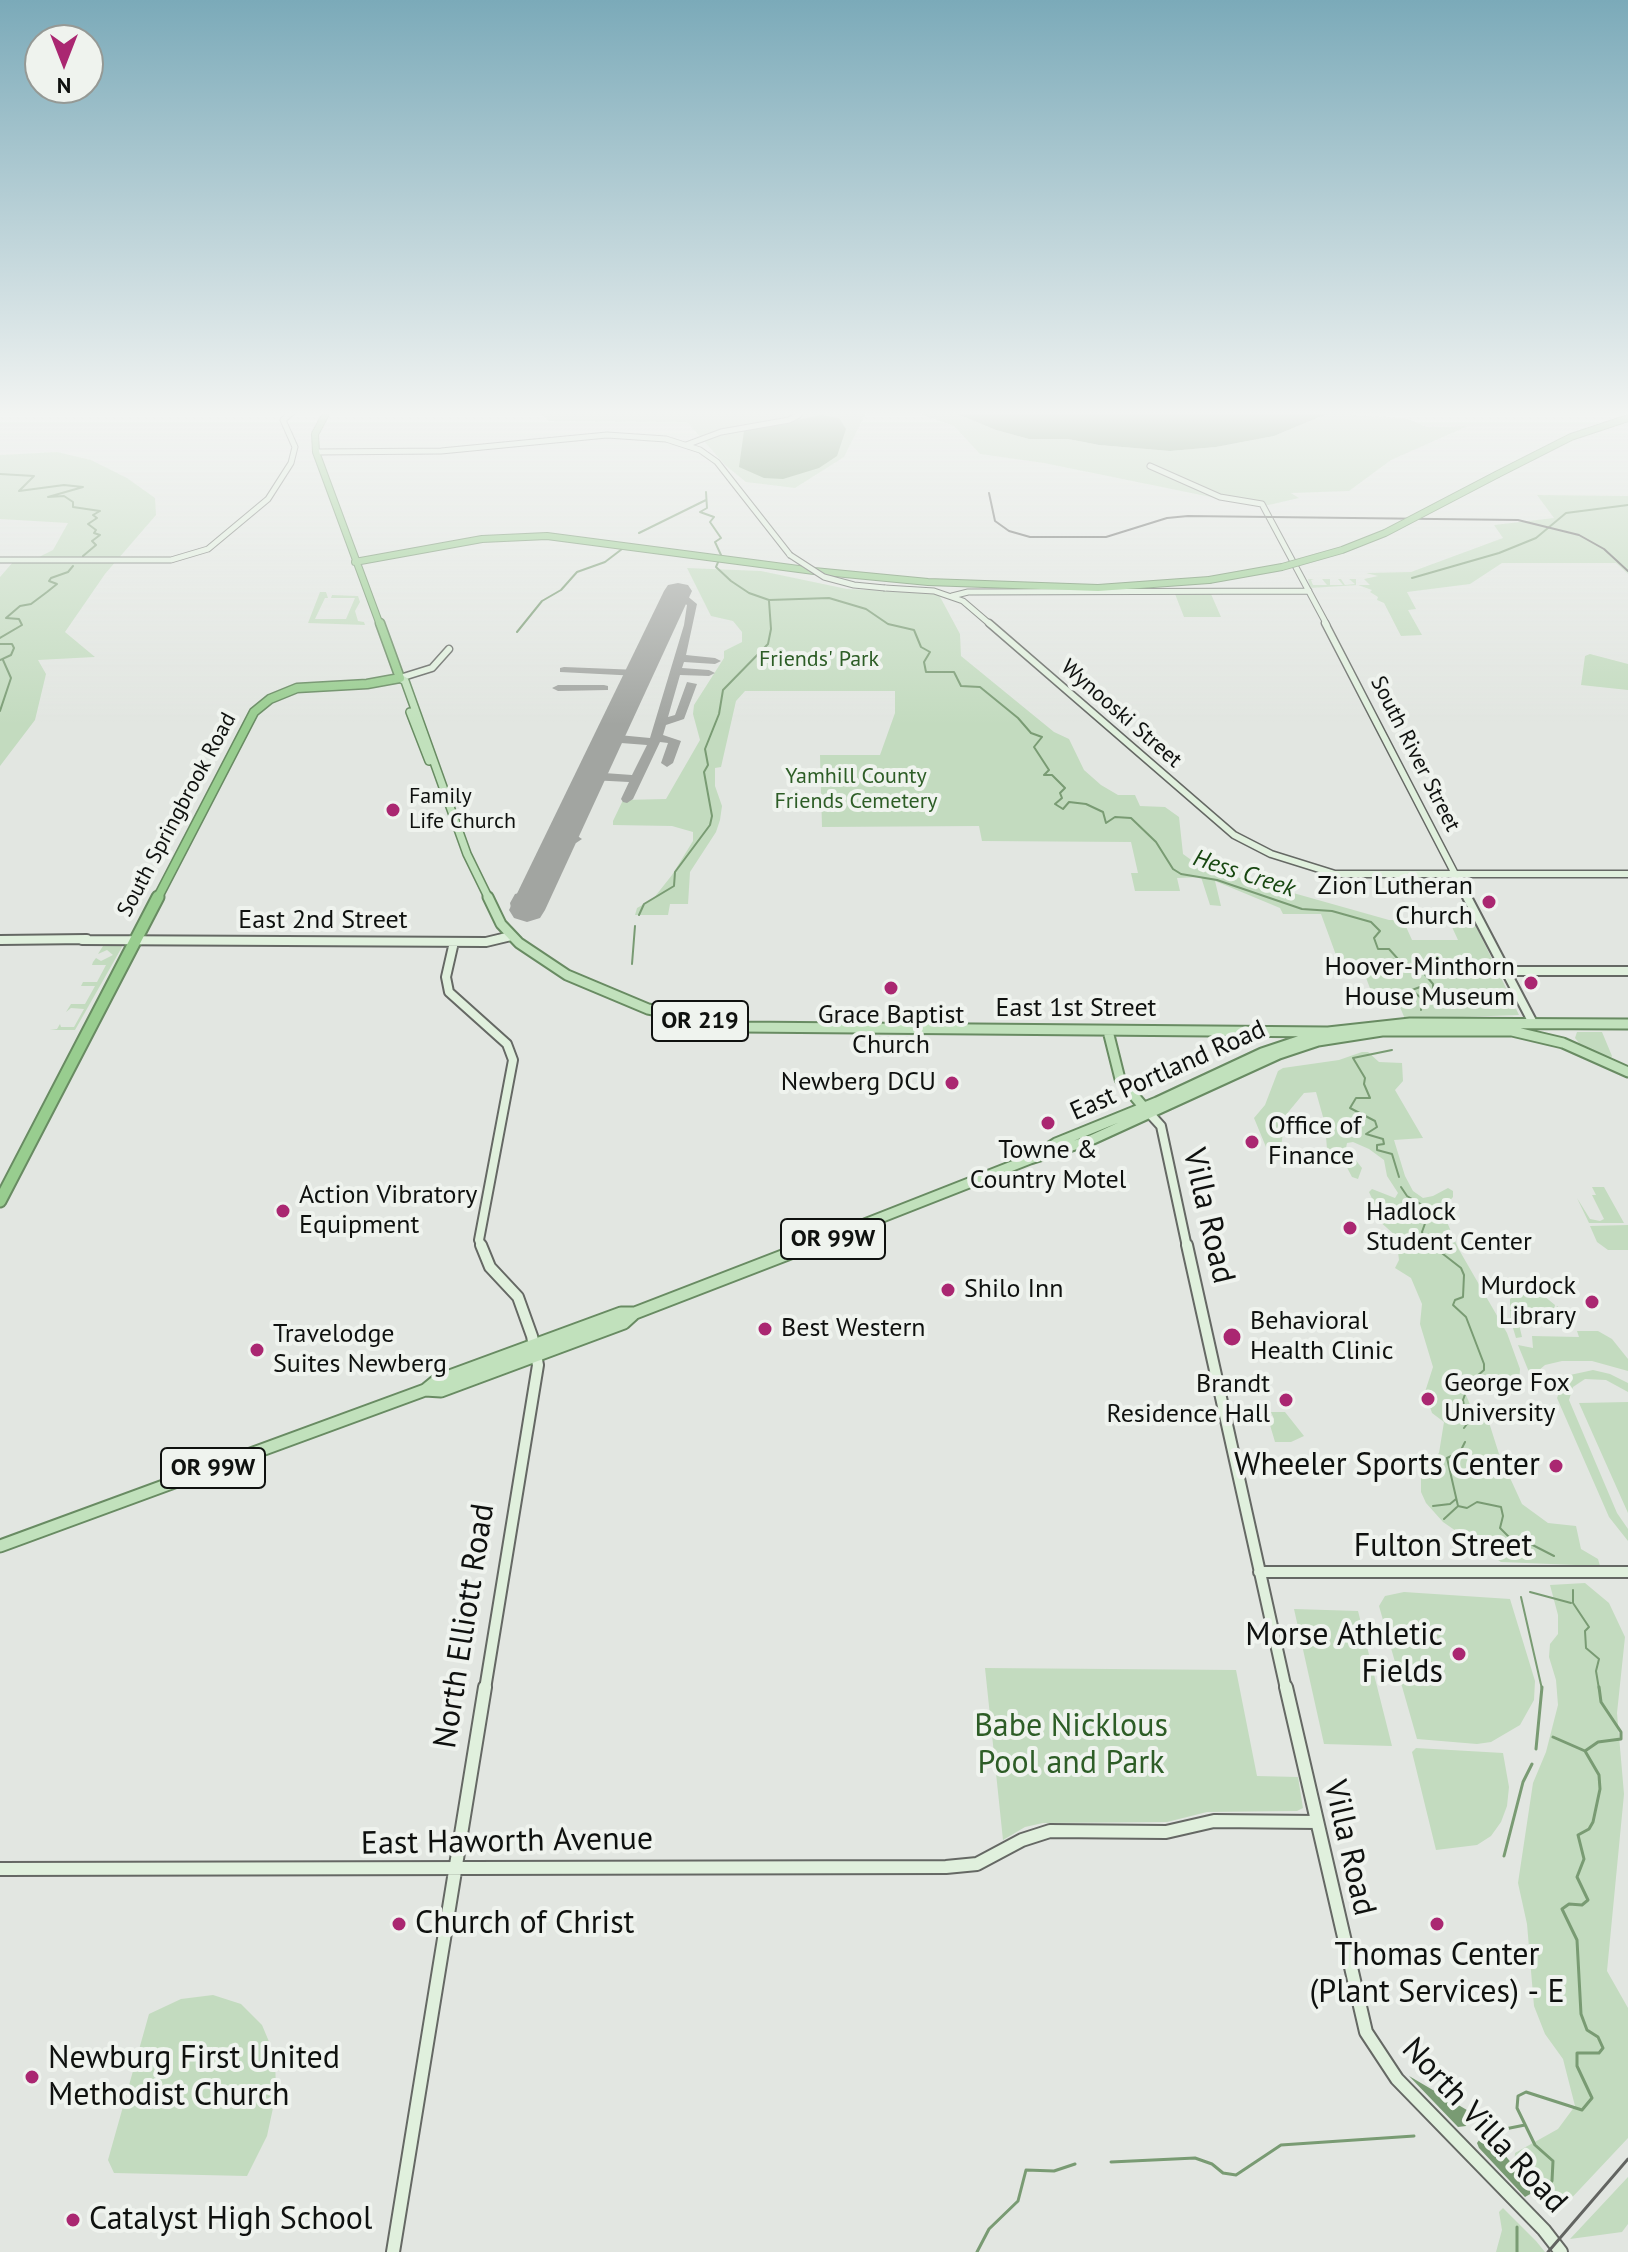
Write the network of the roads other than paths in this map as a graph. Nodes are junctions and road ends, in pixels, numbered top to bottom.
1 (249, 515) edge
2 (338, 515) edge
3 (759, 515) edge
4 (1268, 515) edge
5 (1420, 515) edge
6 (384, 557) junction
7 (0, 560) edge
8 (355, 562) junction
9 (361, 575) junction
10 (1309, 591) junction
11 (952, 596) junction
12 (449, 649) dead end
13 (400, 678) junction
14 (1455, 874) junction
15 (1628, 874) edge
16 (498, 917) junction
17 (511, 936) junction
18 (0, 940) edge
19 (134, 941) junction
20 (454, 942) junction
21 (539, 955) junction
22 (1506, 971) junction
23 (1628, 971) edge
24 (1533, 1023) junction
25 (1583, 1024) junction
26 (1628, 1024) edge
27 (1498, 1030) junction
28 (1108, 1031) junction
29 (1327, 1036) junction
30 (1550, 1039) junction
31 (1578, 1049) junction
32 (1628, 1072) edge
33 (1147, 1111) junction
34 (0, 1201) edge
35 (535, 1351) junction
36 (0, 1546) edge
37 (1259, 1572) junction
38 (1628, 1572) edge
39 (1317, 1822) junction
40 (454, 1868) junction
41 (0, 1869) edge
42 (1345, 1943) joint
43 (393, 2252) edge
44 (1561, 2252) edge

1 - 7 street
2 - 8 highway, OR 219
3 - 11 street, Wynooski Street, bridge
4 - 10 street, South River Street
5 - 6 highway, bridge
6 - 8 highway
6 - 9 highway
8 - 9 highway, OR 219
9 - 13 highway, OR 219
10 - 11 street
10 - 14 street, South River Street
11 - 14 street, Wynooski Street
12 - 13 street
13 - 16 main road, OR 219
13 - 19 highway, South Springbrook Road
14 - 15 street, Wynooski Street
14 - 22 street, South River Street
16 - 17 main road, East 1st Street / OR 219
16 - 21 main road, East 1st Street / OR 219
17 - 20 street, East 2nd Street
17 - 21 main road, East 1st Street / OR 219
18 - 19 street, East 2nd Street
19 - 20 street, East 2nd Street
19 - 34 highway, South Springbrook Road
20 - 35 street, North Elliott Road
21 - 28 main road, East 1st Street / OR 219
22 - 23 street
22 - 24 street, South River Street
24 - 25 main road, East 1st Street / OR 99W
24 - 27 main road
24 - 29 main road, East 1st Street / OR 99W
24 - 30 main road
25 - 26 main road, East 1st Street / OR 99W
25 - 31 main road
27 - 29 main road, East 1st Street / OR 99W
27 - 30 main road, East 1st Street / OR 99W
28 - 29 main road, East 1st Street / OR 219
28 - 33 main road, Villa Road
29 - 33 main road, East Portland Road / OR 99W
30 - 31 main road, East 1st Street / OR 99W
31 - 32 main road, OR 99W
33 - 35 main road, East Portland Road / OR 99W
33 - 37 street, Villa Road
35 - 36 main road, East Portland Road / OR 99W
35 - 40 street, North Elliott Road
37 - 38 street, Fulton Street
37 - 39 street, Villa Road
39 - 40 street, East Haworth Avenue
39 - 42 street, Villa Road
40 - 41 street, East Haworth Avenue
40 - 43 street, North Elliott Road
42 - 44 street, North Villa Road

